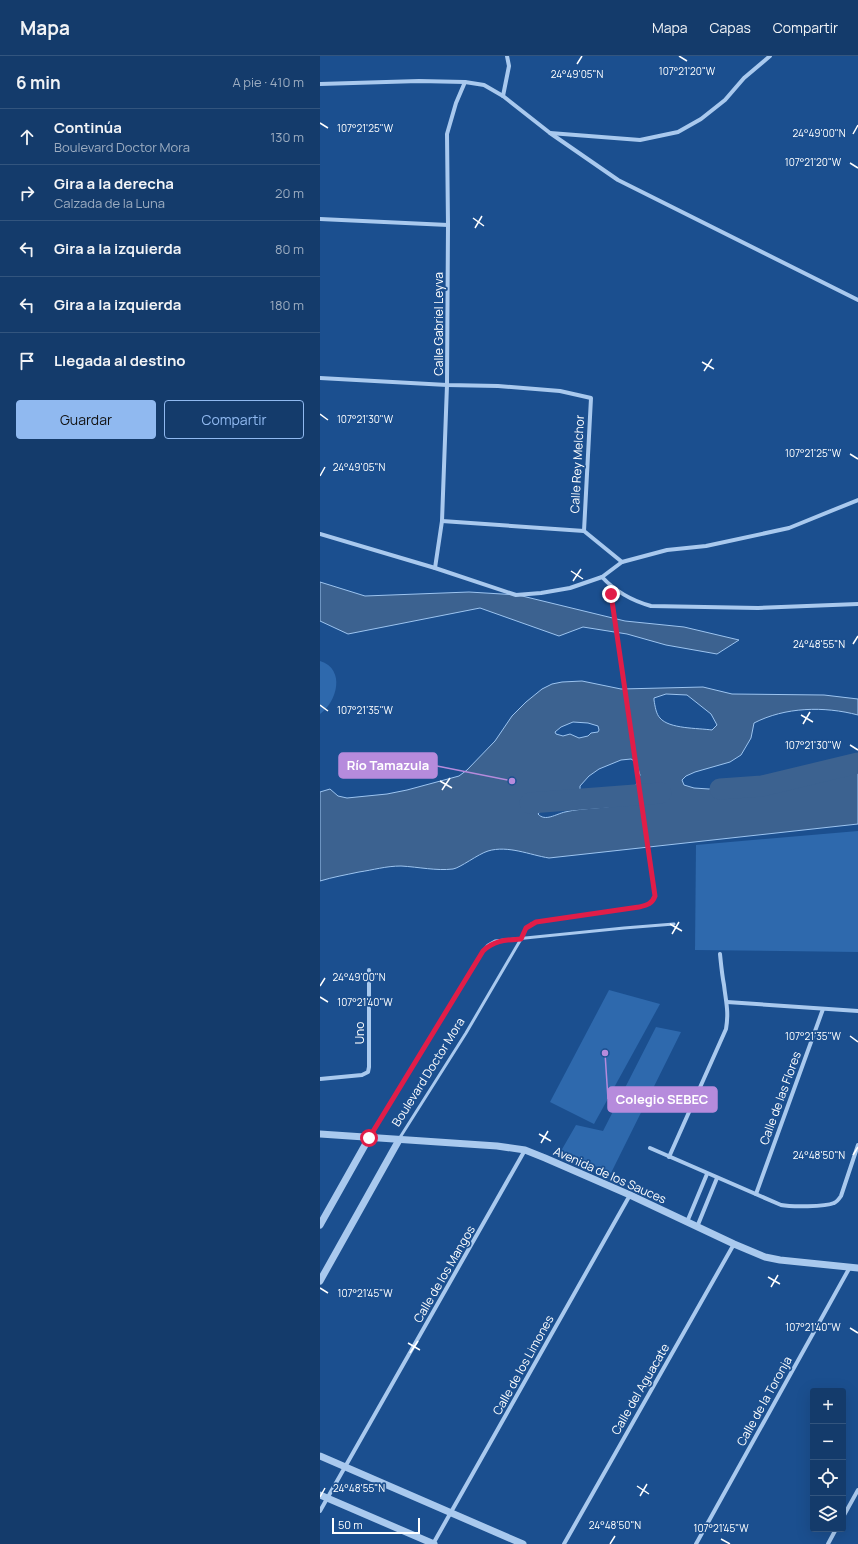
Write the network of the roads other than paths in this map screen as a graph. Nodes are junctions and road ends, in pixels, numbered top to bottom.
1 (508, 56) edge
2 (770, 56) edge
3 (465, 82) junction
4 (320, 84) edge
5 (503, 96) junction
6 (550, 133) junction
7 (320, 219) edge
8 (448, 225) junction
9 (858, 300) edge
10 (320, 378) edge
11 (447, 385) junction
12 (858, 500) edge
13 (442, 521) junction
14 (584, 531) junction
15 (320, 534) edge
16 (622, 562) junction
17 (435, 568) junction
18 (602, 578) junction
19 (858, 604) edge
20 (674, 924) dead end
21 (521, 939) junction
22 (720, 954) dead end
23 (370, 970) dead end
24 (727, 1002) junction
25 (823, 1009) junction
26 (858, 1010) edge
27 (320, 1079) edge
28 (320, 1134) edge
29 (369, 1138) junction
30 (399, 1140) junction
31 (858, 1145) edge
32 (650, 1148) dead end
33 (525, 1150) junction
34 (669, 1156) junction
35 (707, 1174) junction
36 (717, 1178) junction
37 (756, 1194) junction
38 (630, 1195) junction
39 (687, 1222) junction
40 (320, 1225) edge
41 (697, 1228) junction
42 (734, 1244) junction
43 (854, 1268) edge
44 (320, 1281) edge
45 (320, 1456) edge
46 (346, 1467) junction
47 (858, 1490) edge
48 (320, 1495) edge
49 (328, 1498) junction
50 (320, 1511) edge
51 (846, 1512) edge
52 (451, 1513) junction
53 (834, 1532) edge
54 (433, 1544) edge
55 (523, 1544) edge
56 (564, 1544) edge
57 (696, 1544) edge
58 (828, 1544) edge

1 - 5 street
2 - 6 street
3 - 4 street
3 - 5 street
3 - 8 street, Calle Gabriel Leyva
5 - 6 street
6 - 9 street
7 - 8 street
8 - 11 street, Calle Gabriel Leyva
10 - 11 street
11 - 13 street, Calle Gabriel Leyva
11 - 14 street, Calle Rey Melchor
12 - 16 street
13 - 14 street
13 - 17 street, Calle Gabriel Leyva
14 - 16 street
15 - 17 street
16 - 18 street
17 - 18 street
18 - 19 street
20 - 21 lane
21 - 29 lane, Boulevard Doctor Mora
21 - 30 lane, Boulevard Doctor Mora
22 - 24 street
23 - 27 street, Uno
24 - 25 street
24 - 34 street
25 - 26 street
25 - 37 street, Calle de las Flores
28 - 29 street, Avenida de los Sauces
29 - 30 street, Avenida de los Sauces
29 - 40 street, Boulevard Doctor Mora
30 - 33 street, Avenida de los Sauces
30 - 44 street, Boulevard Doctor Mora
31 - 37 street
32 - 34 street
33 - 38 street, Avenida de los Sauces
33 - 46 street, Calle de los Mangos
34 - 35 street
35 - 36 street
35 - 39 street
36 - 37 street
36 - 41 street
38 - 39 street, Avenida de los Sauces
38 - 52 street, Calle de los Limones
39 - 41 street, Avenida de los Sauces
41 - 42 street, Avenida de los Sauces
42 - 43 street, Avenida de los Sauces
42 - 56 street, Calle del Aguacate
43 - 57 street, Calle de la Toronja
45 - 46 street
46 - 49 street, Calle de los Mangos
46 - 52 street
47 - 51 street
48 - 49 street
49 - 50 street, Calle de los Mangos
49 - 54 street
52 - 54 street, Calle de los Limones
52 - 55 street
53 - 58 street

